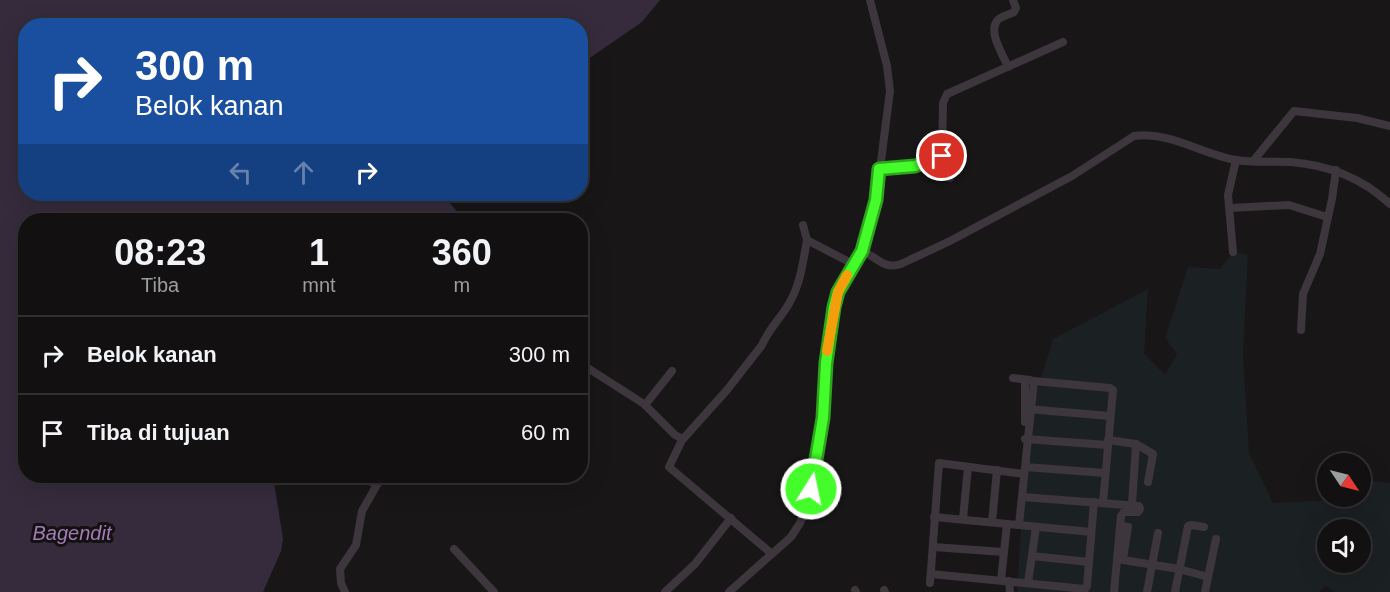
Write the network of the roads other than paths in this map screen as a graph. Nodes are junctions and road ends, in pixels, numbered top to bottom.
1 (870, 0) edge
2 (1013, 0) edge
3 (1063, 42) dead end
4 (1008, 67) junction
5 (1390, 126) edge
6 (942, 156) junction
7 (1236, 160) junction
8 (1254, 160) junction
9 (879, 169) junction
10 (1336, 170) junction
11 (950, 178) dead end
12 (1390, 204) edge
13 (1230, 208) junction
14 (1328, 217) junction
15 (803, 225) dead end
16 (807, 240) junction
17 (862, 251) junction
18 (1233, 252) dead end
19 (853, 264) junction
20 (1301, 330) dead end
21 (588, 368) edge
22 (672, 371) dead end
23 (1013, 378) dead end
24 (1029, 380) junction
25 (645, 405) junction
26 (1028, 410) junction
27 (1110, 416) junction
28 (1027, 439) junction
29 (682, 440) junction
30 (1107, 443) junction
31 (1136, 444) junction
32 (968, 467) junction
33 (997, 470) junction
34 (1025, 471) junction
35 (1104, 474) junction
36 (1148, 482) dead end
37 (373, 483) edge
38 (376, 485) joint
39 (1023, 497) junction
40 (1098, 503) junction
41 (1132, 504) junction
42 (934, 517) junction
43 (731, 518) junction
44 (963, 519) junction
45 (992, 522) junction
46 (1007, 524) junction
47 (1019, 525) junction
48 (1036, 527) junction
49 (1204, 527) dead end
50 (1091, 532) junction
51 (1158, 533) dead end
52 (1216, 539) dead end
53 (933, 547) junction
54 (454, 549) dead end
55 (1004, 552) junction
56 (772, 554) junction
57 (1032, 556) junction
58 (1120, 559) junction
59 (1089, 562) junction
60 (1152, 564) junction
61 (1179, 569) junction
62 (1208, 577) junction
63 (1009, 581) junction
64 (1028, 583) junction
65 (345, 592) edge
66 (494, 592) edge
67 (665, 592) edge
68 (729, 592) edge
69 (1010, 592) edge
70 (1015, 592) edge
71 (1114, 592) edge
72 (1147, 592) edge
73 (1175, 592) edge
74 (1205, 592) edge

1 - 9 street
2 - 4 street
3 - 4 street
4 - 6 street
5 - 8 street
6 - 9 street
6 - 11 street
7 - 8 street
7 - 13 street
7 - 17 street
8 - 10 street
9 - 17 street
10 - 12 street
10 - 14 street
13 - 14 street
13 - 18 street
14 - 20 street
15 - 16 street
16 - 19 street
16 - 29 street
17 - 19 street
19 - 56 street
21 - 25 street
22 - 25 street
23 - 24 street
24 - 26 street
24 - 27 street
25 - 29 street
26 - 27 street
26 - 28 street
27 - 30 street
28 - 30 street
28 - 34 street
29 - 43 street
30 - 31 street
30 - 35 street
31 - 36 street
31 - 41 street
32 - 33 street
32 - 42 street
32 - 44 street
33 - 34 street
33 - 45 street
34 - 35 street
34 - 39 street
35 - 40 street
37 - 38 street
38 - 65 street
39 - 40 street
39 - 47 street
40 - 41 street
40 - 50 street
41 - 58 street
42 - 44 street
42 - 53 street
43 - 56 street
43 - 67 street
44 - 45 street
45 - 46 street
46 - 47 street
46 - 55 street
47 - 48 street
48 - 50 street
48 - 57 street
49 - 61 street
50 - 59 street
51 - 60 street
52 - 62 street
53 - 55 street
53 - 63 street
54 - 66 street
55 - 63 street
56 - 68 street
57 - 59 street
57 - 64 street
58 - 60 street
58 - 71 street
59 - 64 street
60 - 61 street
60 - 72 street
61 - 62 street
61 - 73 street
62 - 74 street
63 - 64 street
63 - 69 street
63 - 70 street

